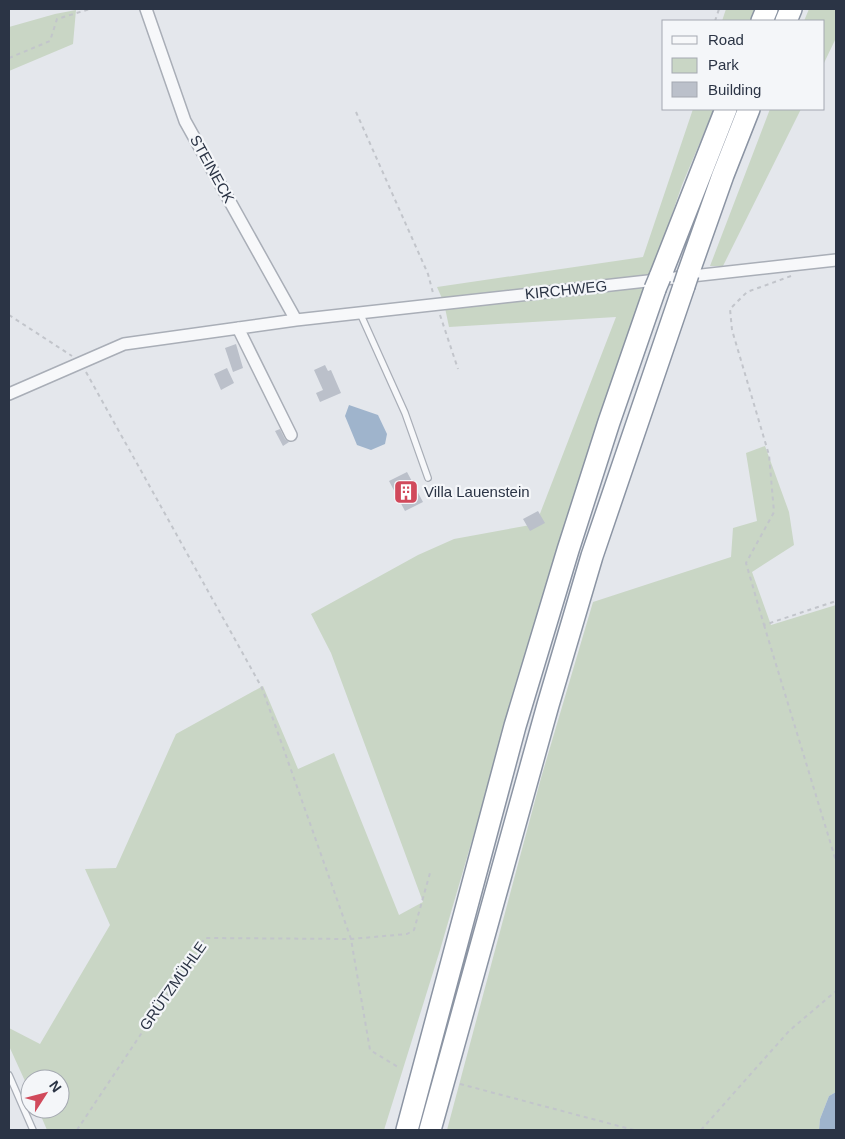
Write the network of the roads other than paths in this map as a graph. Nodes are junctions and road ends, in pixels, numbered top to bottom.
1 (146, 9) edge
2 (726, 110) edge
3 (749, 110) edge
4 (836, 260) edge
5 (360, 313) junction
6 (296, 320) junction
7 (238, 328) junction
8 (9, 394) edge
9 (291, 435) dead end
10 (428, 478) dead end
11 (9, 1075) edge
12 (406, 1126) edge
13 (33, 1130) edge
14 (430, 1130) edge

1 - 6 street, STEINECK
2 - 12 highway
3 - 14 highway
4 - 5 street, KIRCHWEG
5 - 6 street, KIRCHWEG
5 - 10 lane
6 - 7 street, KIRCHWEG
7 - 8 street, KIRCHWEG
7 - 9 street
11 - 13 lane

